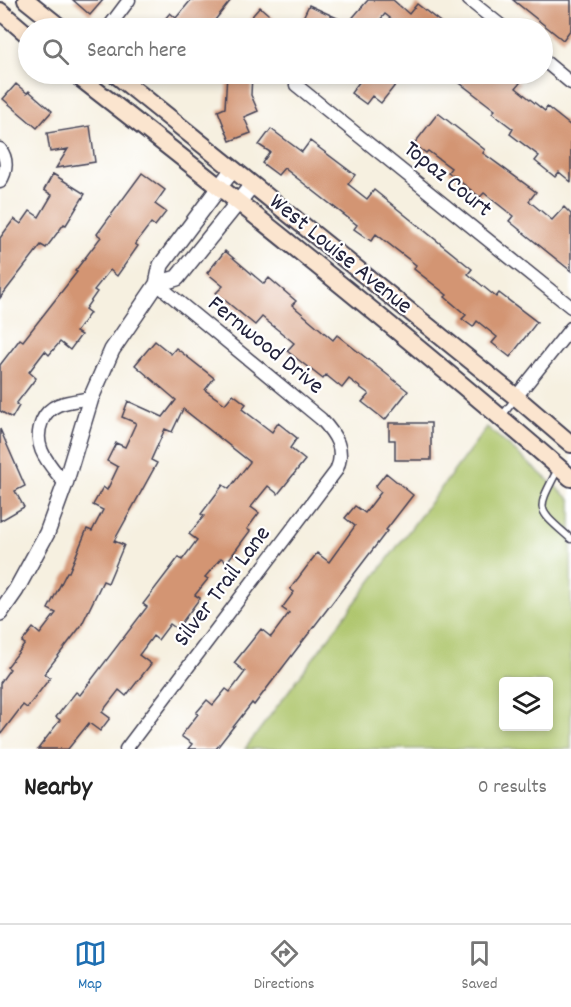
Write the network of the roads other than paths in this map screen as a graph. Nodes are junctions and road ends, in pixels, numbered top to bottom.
1 (26, 0) edge
2 (129, 0) edge
3 (470, 0) edge
4 (0, 11) edge
5 (48, 18) edge
6 (116, 18) edge
7 (492, 18) edge
8 (18, 26) edge
9 (553, 68) edge
10 (571, 83) edge
11 (88, 84) edge
12 (128, 84) edge
13 (296, 85) dead end
14 (0, 149) edge
15 (232, 169) junction
16 (0, 182) edge
17 (252, 185) junction
18 (220, 187) junction
19 (237, 202) junction
20 (157, 284) junction
21 (571, 308) edge
22 (571, 328) edge
23 (516, 397) junction
24 (91, 398) junction
25 (501, 417) junction
26 (571, 444) edge
27 (340, 445) joint
28 (565, 473) edge
29 (65, 484) junction
30 (571, 539) edge
31 (0, 613) edge
32 (126, 749) edge

1 - 5 main road
2 - 6 street
3 - 7 street
4 - 8 main road
9 - 10 street
11 - 18 main road, West Louise Avenue
12 - 15 main road, West Louise Avenue
13 - 21 street, Topaz Court
14 - 16 street
15 - 17 main road, West Louise Avenue
15 - 18 street
17 - 19 street
17 - 23 main road, West Louise Avenue
18 - 19 main road, West Louise Avenue
18 - 20 street
19 - 20 street
19 - 25 main road, West Louise Avenue
20 - 24 street
20 - 27 street, Fernwood Drive
22 - 23 street
23 - 25 lane
23 - 26 main road, West Louise Avenue
24 - 29 street
24 - 29 street
25 - 28 main road, West Louise Avenue
27 - 32 street, Silver Trail Lane
28 - 30 lane
29 - 31 street

